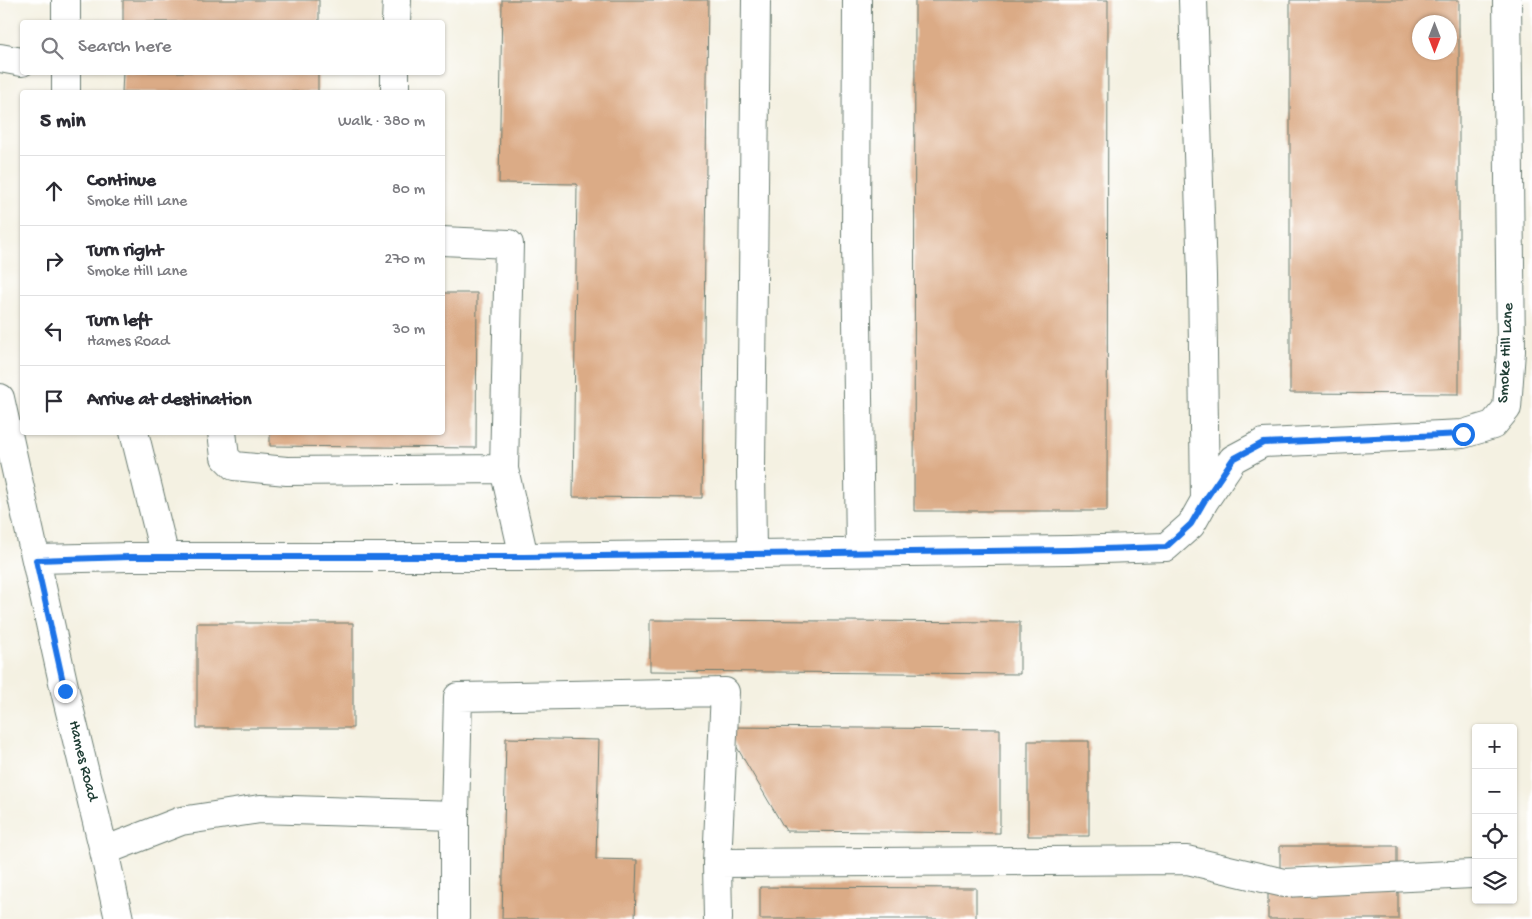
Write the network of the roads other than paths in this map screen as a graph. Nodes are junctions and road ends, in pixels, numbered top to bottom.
1 (66, 0) edge
2 (397, 0) edge
3 (756, 0) edge
4 (857, 0) edge
5 (1193, 0) edge
6 (1507, 0) edge
7 (66, 20) edge
8 (396, 20) edge
9 (0, 58) edge
10 (20, 62) edge
11 (66, 75) edge
12 (395, 75) edge
13 (66, 90) edge
14 (395, 90) edge
15 (445, 241) edge
16 (0, 398) edge
17 (135, 435) edge
18 (222, 435) edge
19 (504, 469) junction
20 (1205, 500) junction
21 (860, 552) junction
22 (752, 553) junction
23 (165, 557) junction
24 (524, 557) junction
25 (36, 560) junction
26 (455, 815) junction
27 (104, 851) junction
28 (717, 863) junction
29 (1472, 874) dead end
30 (119, 919) edge
31 (455, 919) edge
32 (718, 919) edge

1 - 7 street
2 - 8 street
3 - 22 street
4 - 21 street
5 - 20 street
6 - 20 street, Smoke Hill Lane
9 - 10 street
11 - 13 street
12 - 14 street
15 - 19 street
16 - 25 street, Hames Road
17 - 23 street
18 - 19 street
19 - 24 street
20 - 21 street, Smoke Hill Lane
21 - 22 street, Smoke Hill Lane
22 - 24 street, Smoke Hill Lane
23 - 24 street, Smoke Hill Lane
23 - 25 street, Smoke Hill Lane
25 - 27 street, Hames Road
26 - 27 street
26 - 28 street
26 - 31 street
27 - 30 street, Hames Road
28 - 29 street
28 - 32 street

